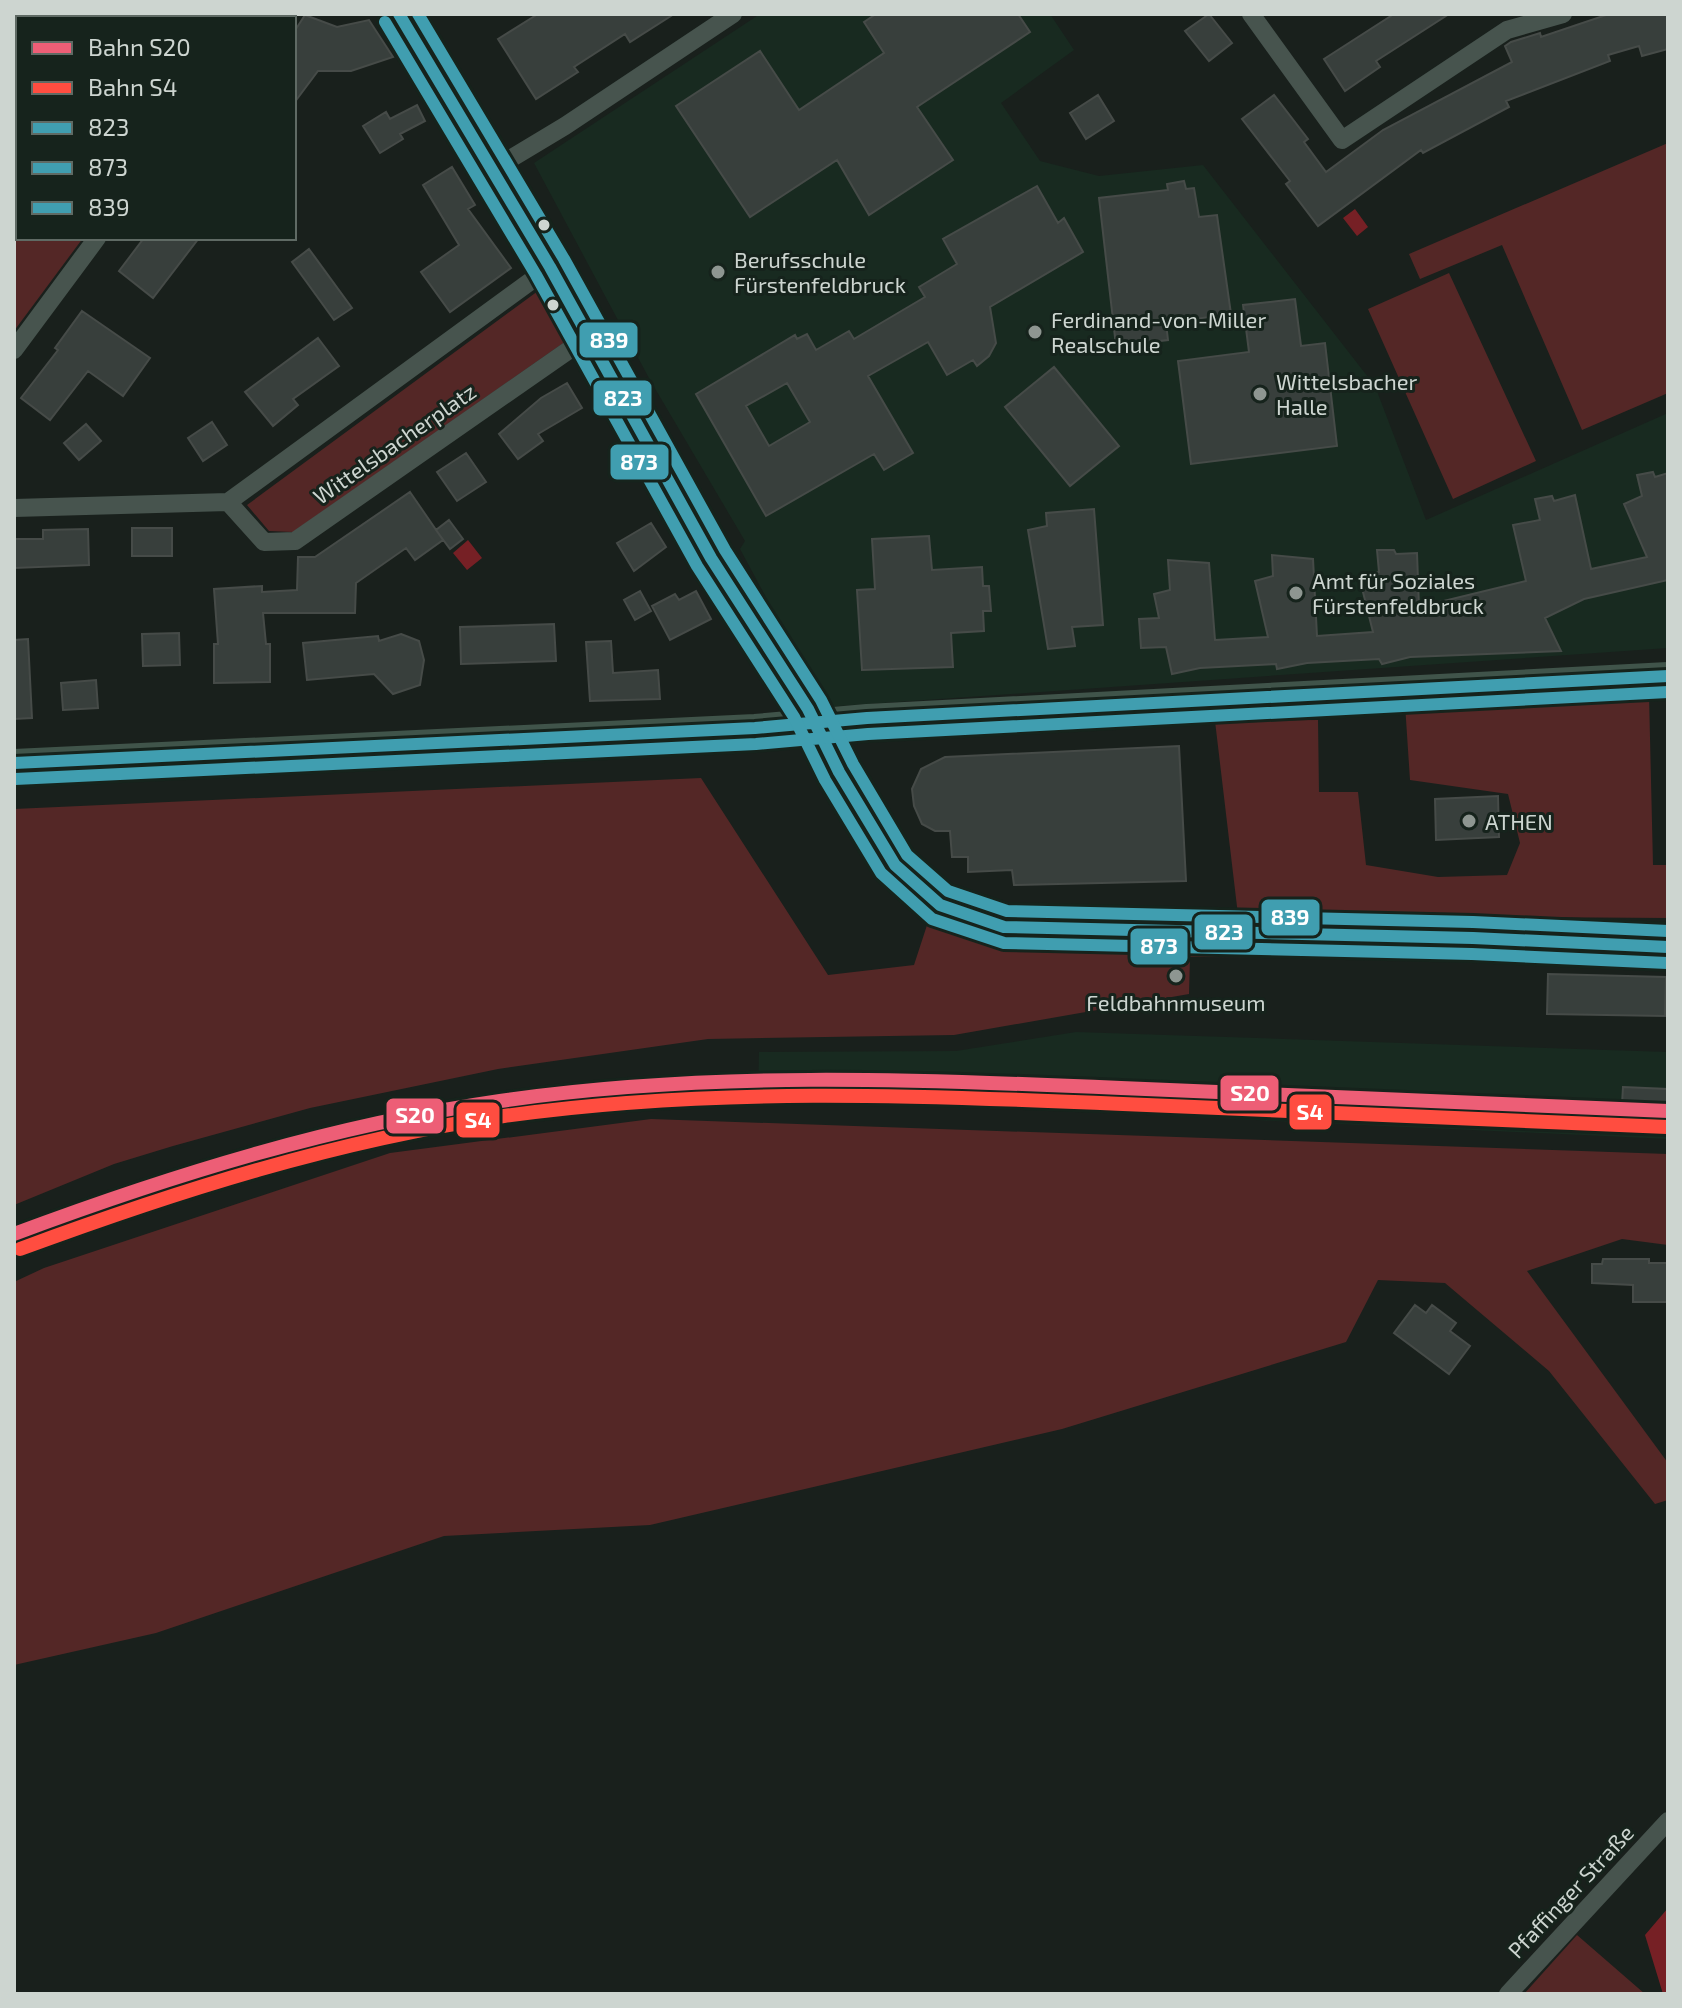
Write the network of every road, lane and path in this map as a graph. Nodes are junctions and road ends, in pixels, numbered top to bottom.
1 (399, 14) edge
2 (733, 14) edge
3 (1251, 14) edge
4 (1563, 14) edge
5 (492, 170) junction
6 (96, 240) edge
7 (550, 267) junction
8 (589, 336) junction
9 (14, 350) edge
10 (228, 502) junction
11 (14, 508) edge
12 (1668, 676) edge
13 (814, 721) junction
14 (14, 763) edge
15 (1668, 947) edge
16 (1668, 1821) edge
17 (1508, 1994) edge

1 - 5 street
2 - 5 street
3 - 4 street
5 - 7 street
6 - 9 street
7 - 8 street
7 - 10 street
8 - 10 street, Wittelsbacherplatz
8 - 13 street
10 - 11 street
12 - 13 main road
13 - 14 main road
13 - 15 street
16 - 17 street, Pfaffinger Straße

